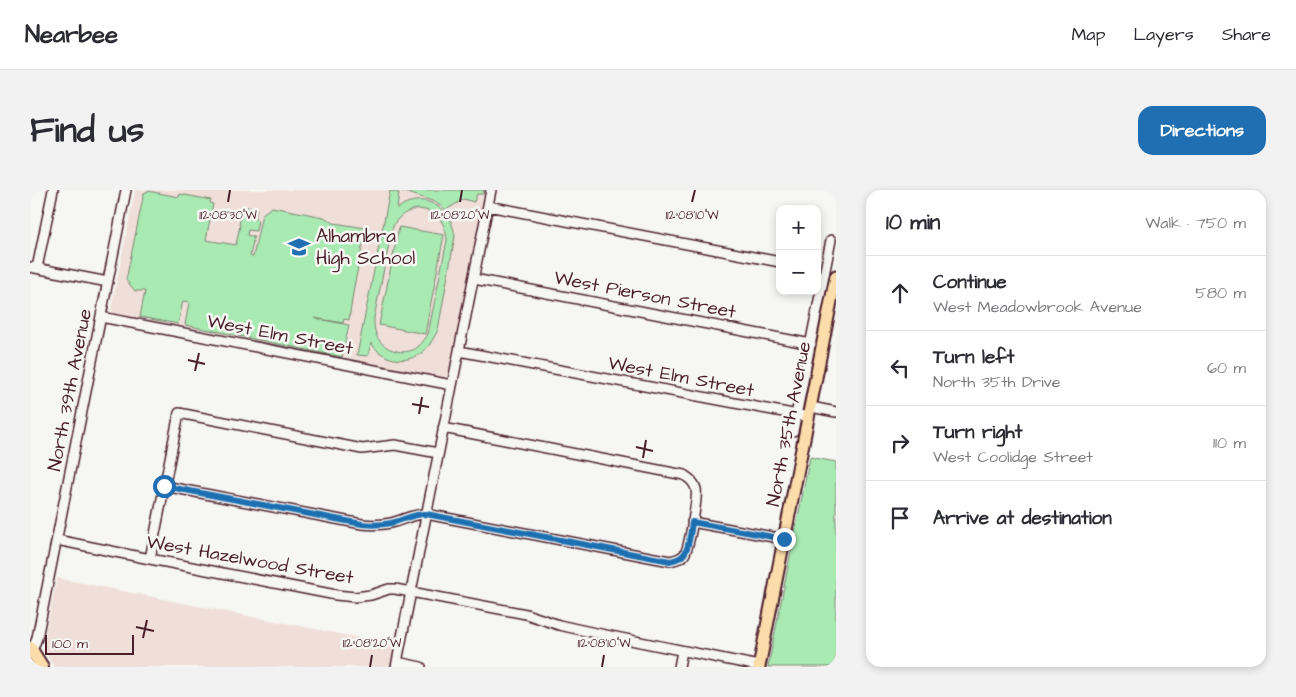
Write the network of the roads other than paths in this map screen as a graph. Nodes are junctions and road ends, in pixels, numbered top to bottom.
1 (53, 190) edge
2 (126, 190) edge
3 (492, 190) edge
4 (488, 206) junction
5 (831, 240) dead end
6 (776, 261) edge
7 (34, 268) edge
8 (831, 276) edge
9 (474, 279) junction
10 (108, 282) junction
11 (101, 317) junction
12 (811, 344) junction
13 (459, 351) junction
14 (452, 385) junction
15 (810, 412) junction
16 (836, 412) edge
17 (796, 415) junction
18 (443, 428) junction
19 (793, 431) dead end
20 (438, 453) junction
21 (164, 486) junction
22 (426, 514) junction
23 (692, 522) junction
24 (784, 539) junction
25 (57, 540) junction
26 (150, 559) junction
27 (411, 592) junction
28 (31, 651) edge
29 (682, 651) junction
30 (396, 665) edge
31 (753, 666) edge
32 (42, 667) edge
33 (420, 667) edge
34 (679, 667) edge

1 - 7 street
2 - 10 street, North 39th Avenue
3 - 4 street
4 - 6 street
4 - 9 street
5 - 8 street, North 35th Avenue
7 - 10 street
8 - 12 street, North 35th Avenue
8 - 15 main road, North 35th Avenue
9 - 12 street, West Pierson Street
9 - 13 street
10 - 11 street, North 39th Avenue
11 - 14 street, West Elm Street
11 - 25 street, North 39th Avenue
12 - 17 street, North 35th Avenue
13 - 14 street
13 - 17 street, West Elm Street
14 - 18 street
15 - 16 street, West Elm Street
15 - 17 street, West Elm Street
15 - 24 main road, North 35th Avenue
17 - 19 street, North 35th Avenue
18 - 20 street
18 - 23 street
20 - 21 street
20 - 22 street
21 - 22 street
21 - 26 street
22 - 23 street
22 - 27 street
23 - 24 street
24 - 31 main road, North 35th Avenue
25 - 26 street, West Hazelwood Street
25 - 28 street, North 39th Avenue
26 - 27 street, West Hazelwood Street
27 - 29 street, West Hazelwood Street
27 - 30 street
28 - 32 highway
29 - 31 street, West Hazelwood Street
29 - 34 street
30 - 33 street

